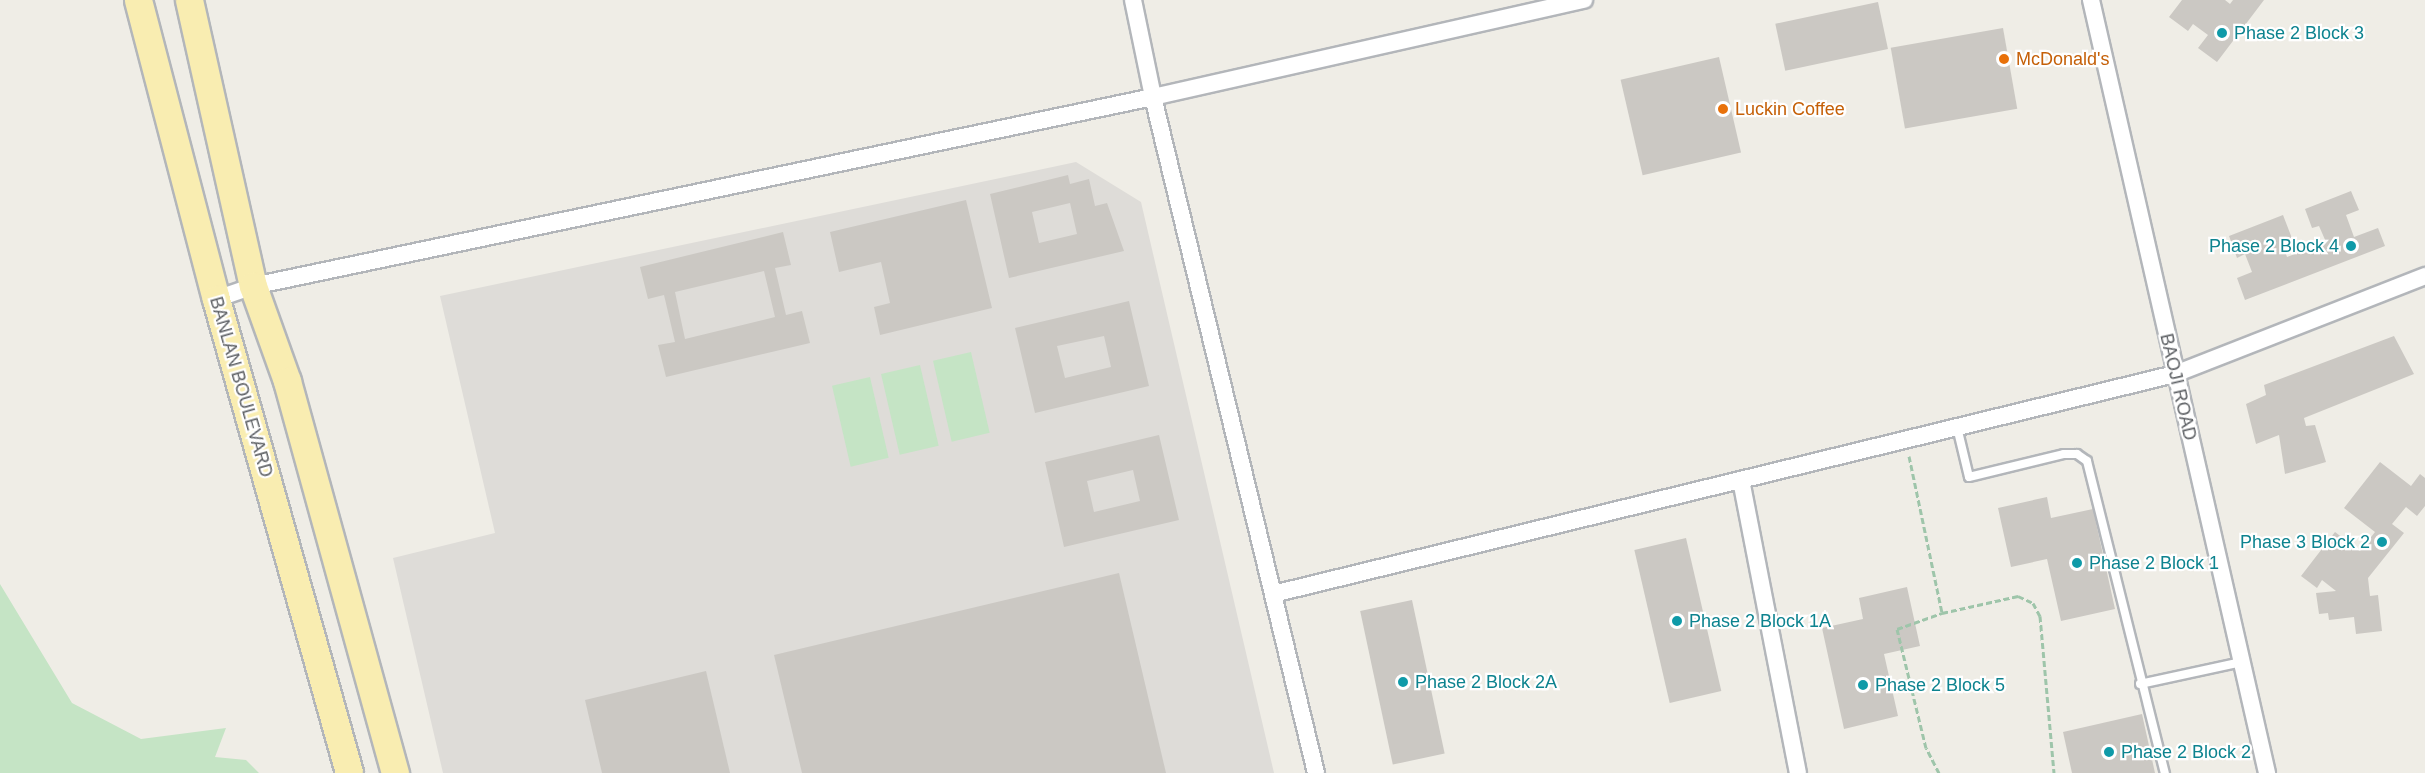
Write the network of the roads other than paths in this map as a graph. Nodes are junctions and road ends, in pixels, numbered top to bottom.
1 (138, 0) edge
2 (189, 0) edge
3 (1134, 0) edge
4 (1584, 0) edge
5 (2091, 0) edge
6 (1153, 98) junction
7 (2425, 276) edge
8 (253, 286) junction
9 (216, 299) junction
10 (2175, 374) junction
11 (1957, 427) junction
12 (1741, 480) junction
13 (1273, 594) junction
14 (2242, 662) junction
15 (2140, 684) junction
16 (349, 773) edge
17 (395, 773) edge
18 (1316, 773) edge
19 (1798, 773) edge
20 (2165, 773) edge
21 (2267, 773) edge

1 - 9 main road, BANLAN BOULEVARD
2 - 8 main road
3 - 6 street
4 - 6 street
5 - 10 street, BAOJI ROAD
6 - 8 street
6 - 13 street
7 - 10 street
8 - 9 street
8 - 17 main road
9 - 16 main road, BANLAN BOULEVARD
10 - 11 street
10 - 14 street, BAOJI ROAD
11 - 12 street
11 - 15 lane
12 - 13 street
12 - 19 street
13 - 18 street
14 - 15 lane
14 - 21 street, BAOJI ROAD
15 - 20 lane

